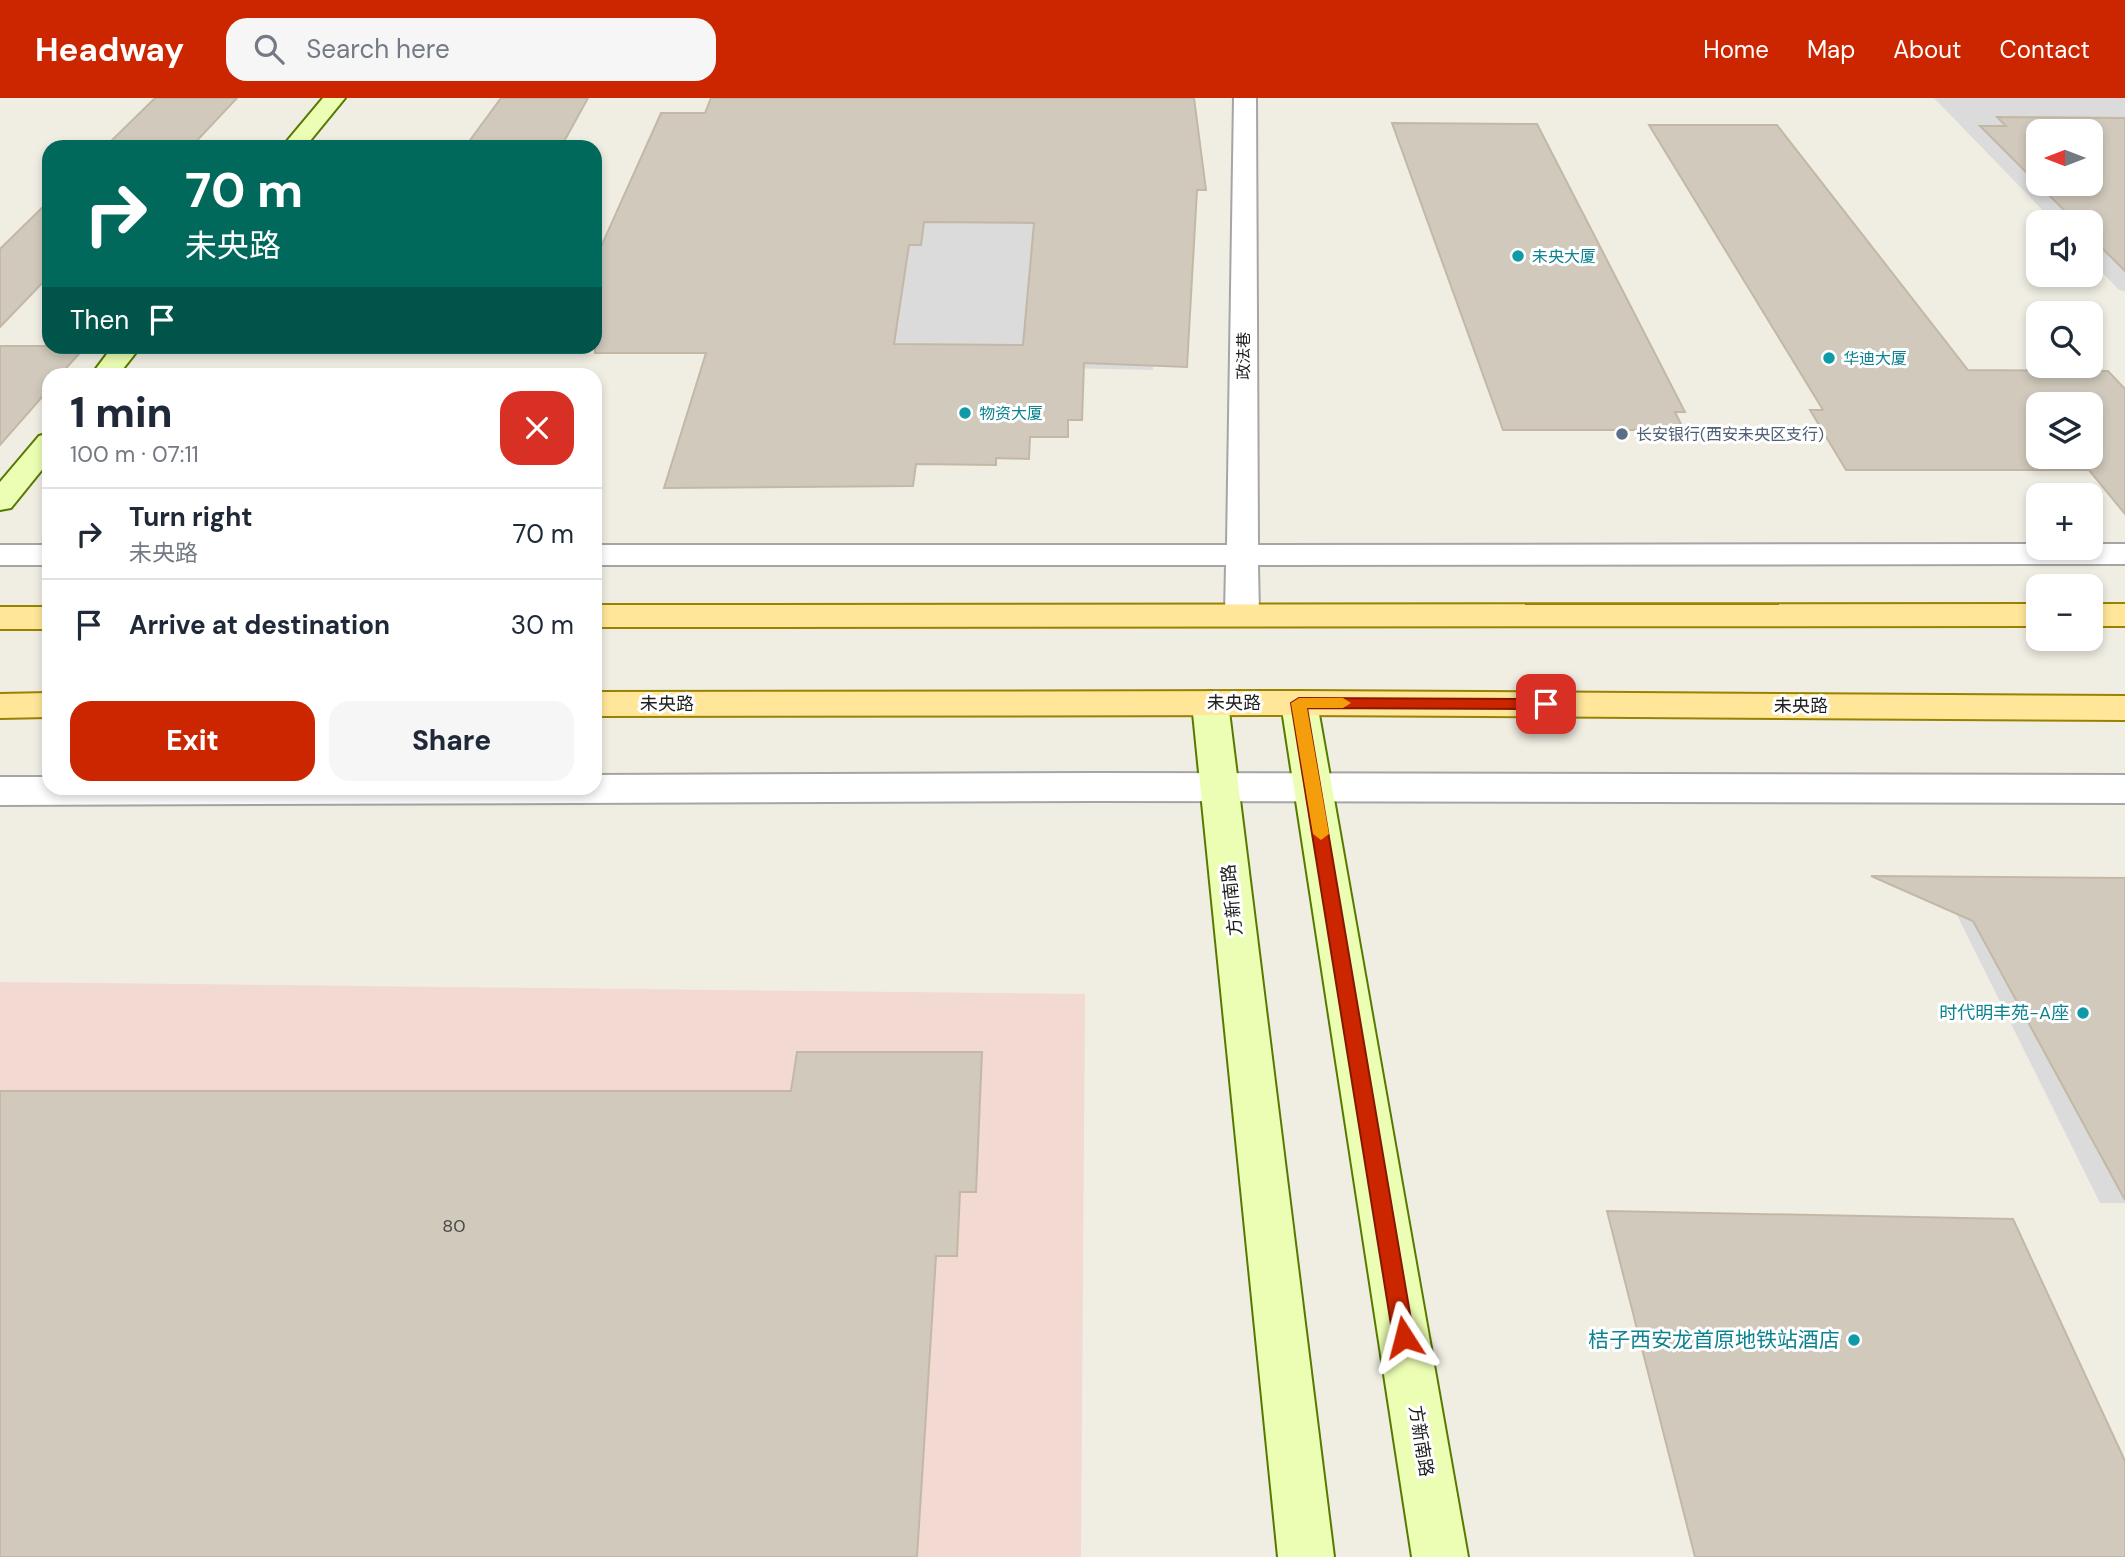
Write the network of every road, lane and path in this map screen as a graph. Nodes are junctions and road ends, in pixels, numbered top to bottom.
1 (334, 98) edge
2 (1245, 98) edge
3 (299, 140) edge
4 (121, 354) edge
5 (110, 368) edge
6 (42, 450) edge
7 (0, 501) edge
8 (2125, 554) edge
9 (0, 555) edge
10 (42, 555) edge
11 (602, 555) edge
12 (1242, 555) junction
13 (1242, 614) junction
14 (2026, 615) edge
15 (2103, 615) edge
16 (2125, 615) edge
17 (602, 616) edge
18 (0, 618) edge
19 (42, 618) edge
20 (1210, 703) junction
21 (1299, 703) junction
22 (602, 704) edge
23 (0, 705) edge
24 (42, 705) edge
25 (2125, 708) edge
26 (1220, 787) junction
27 (1312, 787) junction
28 (602, 789) edge
29 (2125, 789) edge
30 (0, 791) edge
31 (42, 791) edge
32 (1306, 1557) edge
33 (1440, 1557) edge

1 - 3 main road
2 - 12 street, 政法巷
4 - 5 main road
6 - 7 main road
8 - 12 street
9 - 10 street
11 - 12 street
12 - 13 street, 政法巷
13 - 14 main road
13 - 17 main road
15 - 16 main road
18 - 19 main road
20 - 21 main road, 未央路
20 - 22 main road, 未央路
20 - 26 main road, 方新南路
21 - 25 main road, 未央路
21 - 27 main road, 方新南路
23 - 24 main road
26 - 27 street
26 - 28 street
26 - 32 main road, 方新南路
27 - 29 street
27 - 33 main road, 方新南路
30 - 31 street

